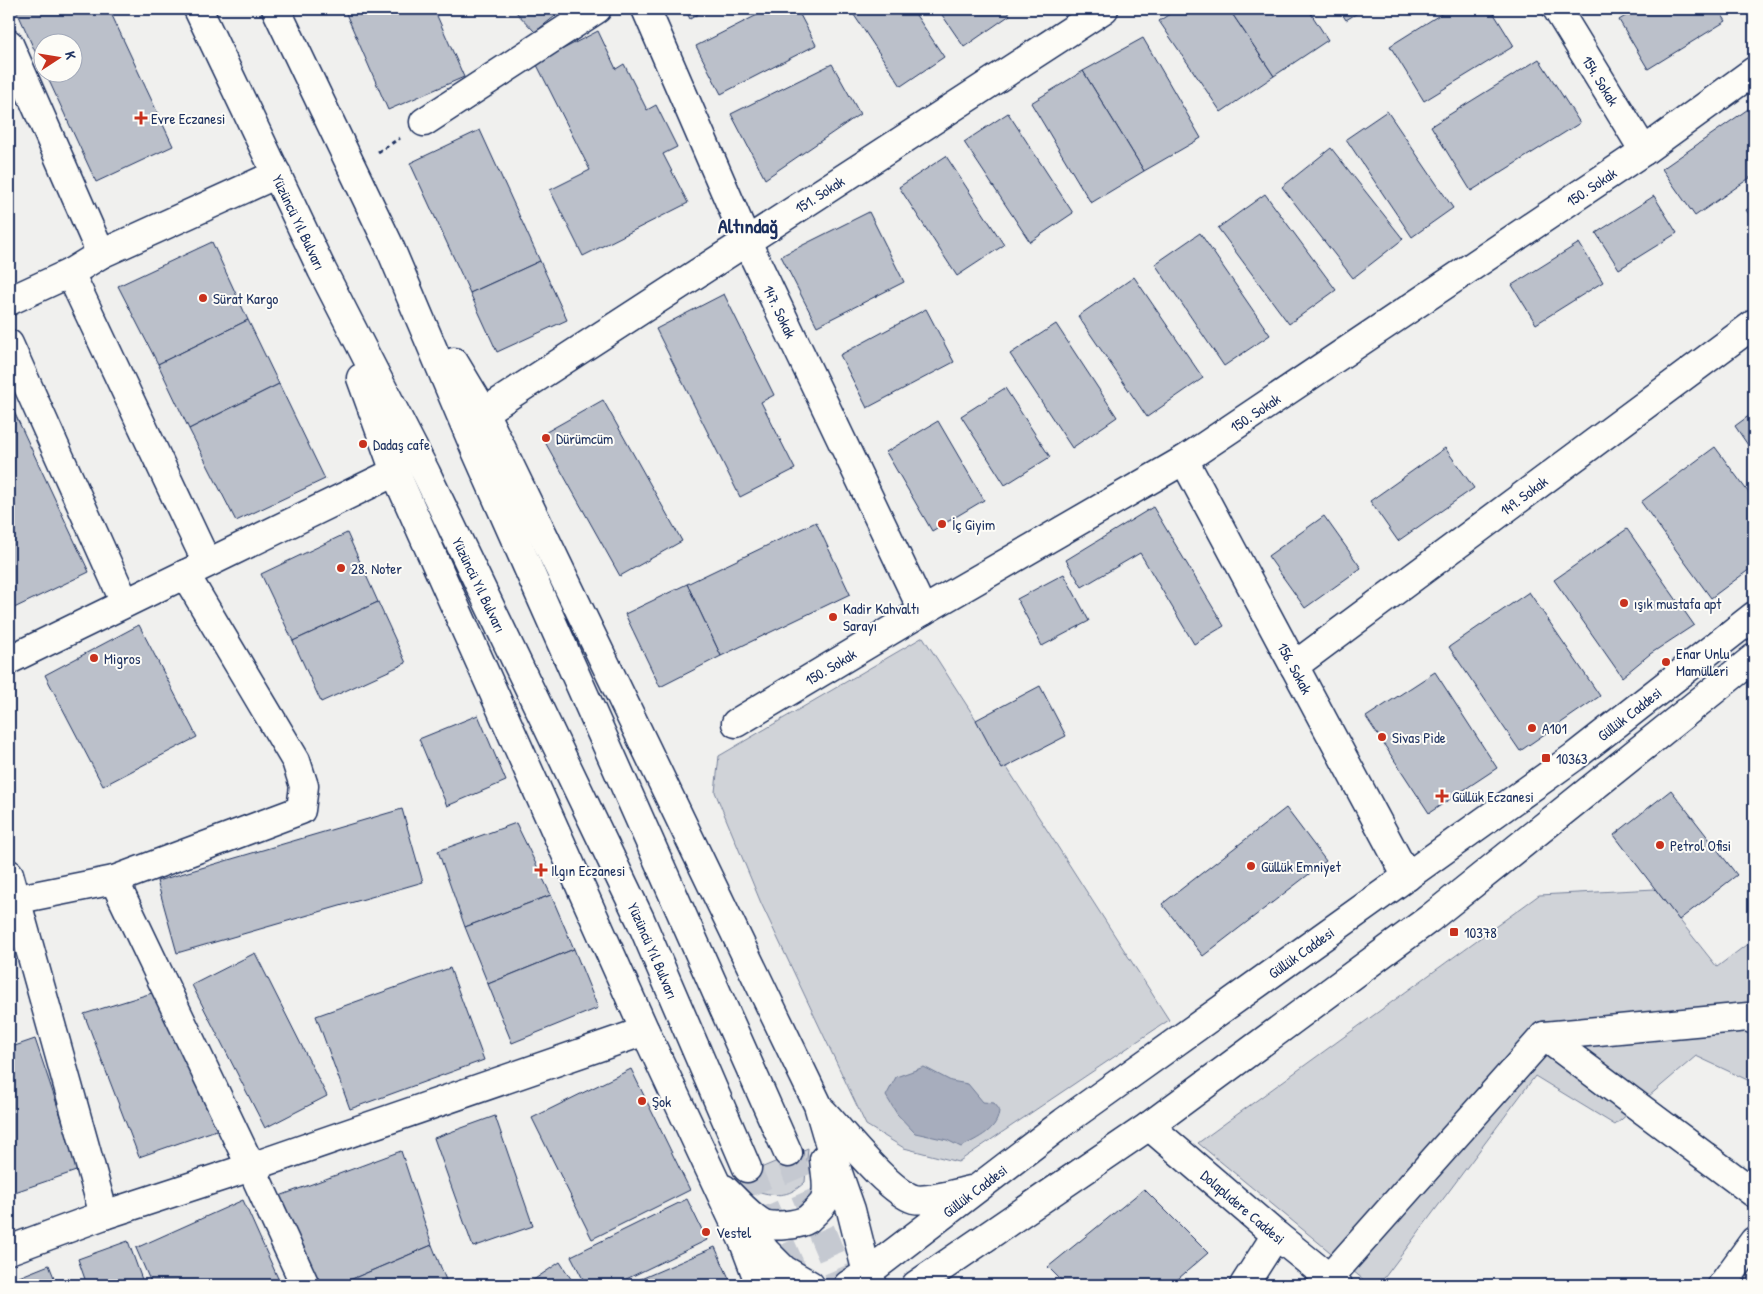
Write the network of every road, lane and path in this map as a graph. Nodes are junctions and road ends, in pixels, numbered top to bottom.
1 (198, 9) edge
2 (276, 9) edge
3 (597, 9) edge
4 (646, 9) edge
5 (1104, 9) edge
6 (1557, 9) edge
7 (9, 44) edge
8 (1754, 72) edge
9 (424, 122) joint
10 (1644, 151) junction
11 (352, 168) junction
12 (277, 174) junction
13 (388, 242) junction
14 (747, 242) junction
15 (101, 254) junction
16 (322, 270) junction
17 (70, 273) junction
18 (9, 301) edge
19 (1754, 324) edge
20 (9, 344) edge
21 (484, 412) junction
22 (1184, 460) junction
23 (395, 472) junction
24 (196, 568) junction
25 (125, 603) junction
26 (923, 611) junction
27 (1754, 616) edge
28 (1754, 658) edge
29 (9, 660) edge
30 (1294, 666) junction
31 (736, 723) dead end
32 (1407, 877) junction
33 (114, 880) junction
34 (11, 891) edge
35 (1754, 1020) edge
36 (645, 1031) junction
37 (1544, 1036) junction
38 (818, 1105) junction
39 (1149, 1126) junction
40 (788, 1153) tunnel mouth
41 (251, 1167) junction
42 (747, 1168) tunnel mouth
43 (712, 1176) junction
44 (980, 1188) junction
45 (1754, 1193) edge
46 (726, 1207) junction
47 (104, 1215) junction
48 (1276, 1235) junction
49 (1754, 1241) edge
50 (9, 1250) edge
51 (863, 1281) edge
52 (1334, 1282) edge
53 (922, 1283) edge
54 (305, 1285) edge
55 (760, 1285) edge
56 (810, 1285) edge
57 (1244, 1285) edge
58 (1722, 1285) edge

1 - 12 street, Yüzüncü Yıl Bulvarı
2 - 11 street
3 - 9 street
4 - 14 street, 147. Sokak
5 - 14 street, 151. Sokak
6 - 10 street, 154. Sokak
7 - 15 street
8 - 10 street, 150. Sokak
9 - 11 path
10 - 22 street, 150. Sokak
11 - 13 street
12 - 15 street
12 - 16 street, Yüzüncü Yıl Bulvarı
13 - 21 street
13 - 40 street
14 - 21 street, 151. Sokak
14 - 26 street, 147. Sokak
15 - 17 street
16 - 23 street
16 - 42 street, Yüzüncü Yıl Bulvarı
17 - 18 street
17 - 24 street
19 - 30 street, 149. Sokak
20 - 25 street
21 - 38 street
22 - 26 street, 150. Sokak
22 - 30 street, 156. Sokak
23 - 24 street
23 - 36 street
24 - 25 street
24 - 33 street
25 - 29 street
26 - 31 street, 150. Sokak
27 - 32 street, Güllük Caddesi
28 - 39 street
30 - 32 street, 156. Sokak
32 - 44 street, Güllük Caddesi
33 - 34 street
33 - 41 street
34 - 47 street
35 - 37 street
36 - 41 street
36 - 43 street
37 - 45 street
37 - 52 street
38 - 43 street
38 - 44 street
38 - 51 street
39 - 48 street, Dolaplıdere Caddesi
39 - 53 street
41 - 47 street
41 - 54 street
43 - 46 street
44 - 51 street, Güllük Caddesi
46 - 55 street
46 - 56 street
47 - 50 street
48 - 52 street, Dolaplıdere Caddesi
48 - 57 street
49 - 58 street

